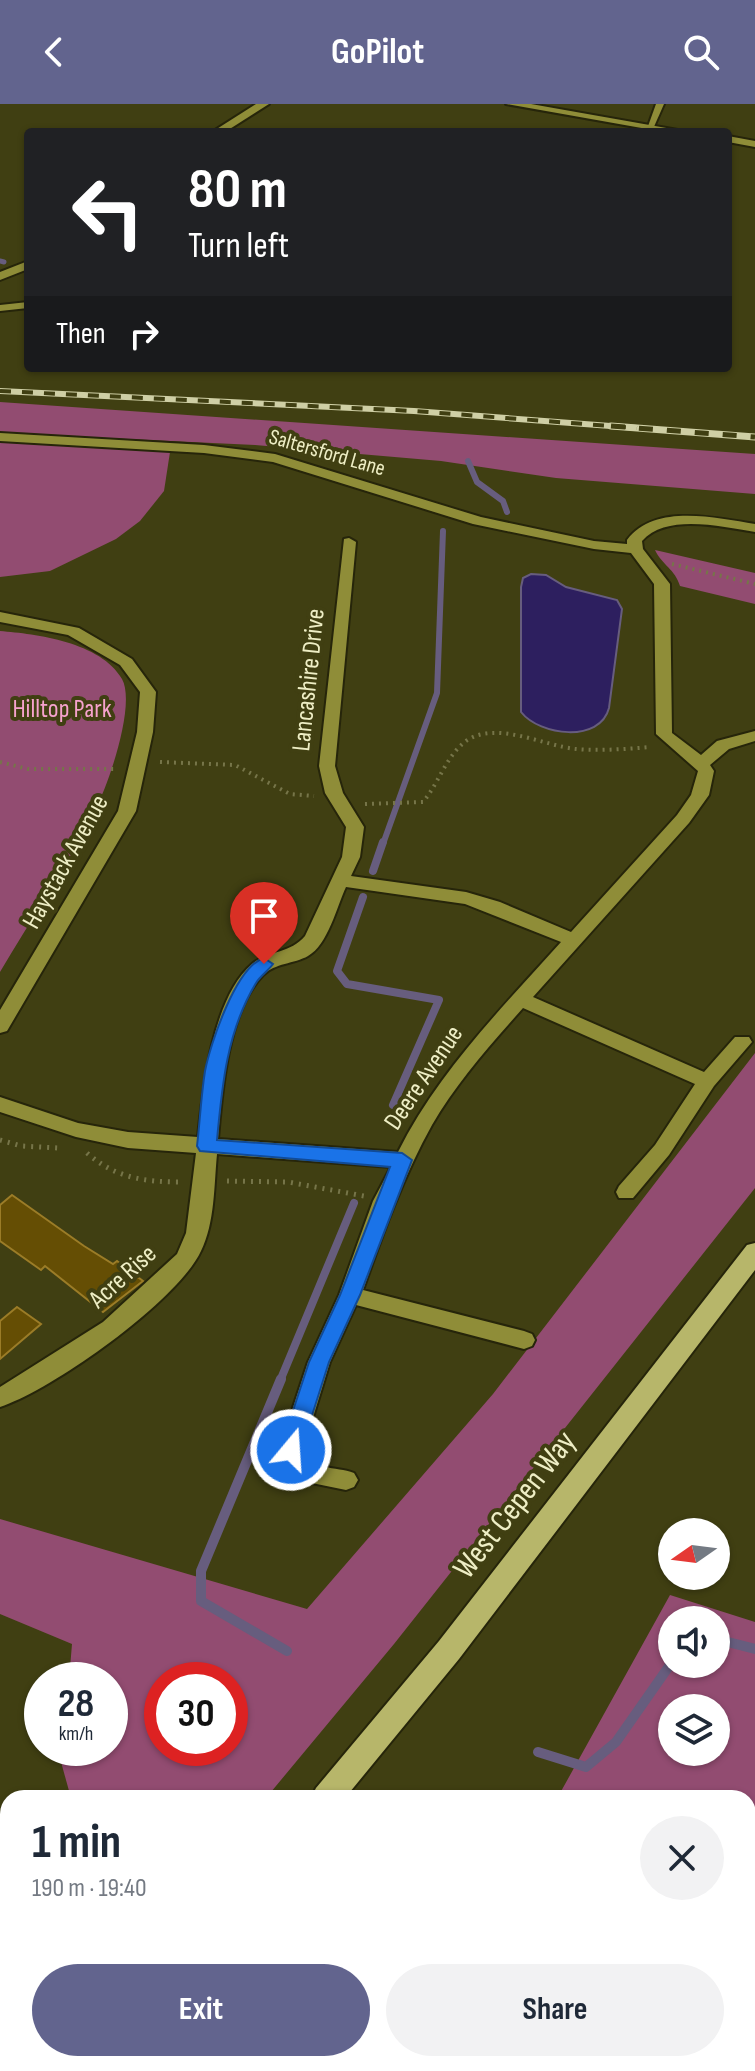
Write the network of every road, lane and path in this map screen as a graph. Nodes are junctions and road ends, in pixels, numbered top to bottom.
1 (264, 104) edge
2 (511, 104) edge
3 (660, 104) edge
4 (650, 127) junction
5 (224, 128) edge
6 (657, 128) edge
7 (732, 140) edge
8 (755, 144) edge
9 (24, 269) edge
10 (0, 276) edge
11 (24, 305) edge
12 (0, 308) edge
13 (0, 437) edge
14 (755, 528) edge
15 (349, 542) dead end
16 (640, 554) junction
17 (755, 584) edge
18 (0, 617) edge
19 (755, 736) edge
20 (672, 746) junction
21 (0, 762) edge
22 (702, 763) junction
23 (139, 765) junction
24 (334, 793) junction
25 (380, 804) dead end
26 (340, 880) junction
27 (573, 940) junction
28 (520, 999) junction
29 (0, 1026) edge
30 (742, 1042) dead end
31 (707, 1081) junction
32 (0, 1104) edge
33 (207, 1146) junction
34 (402, 1160) junction
35 (626, 1192) dead end
36 (755, 1252) edge
37 (350, 1295) junction
38 (524, 1340) dead end
39 (0, 1398) edge
40 (346, 1480) dead end
41 (333, 1790) edge

1 - 5 street
2 - 4 street
3 - 4 lane
4 - 6 street
7 - 8 street
9 - 10 street
11 - 12 lane
13 - 16 street, Saltersford Lane
14 - 16 street
15 - 24 street, Lancashire Drive
16 - 17 path
16 - 20 street
18 - 23 street, Haystack Avenue
19 - 22 street
20 - 22 street
20 - 25 path
21 - 23 path
22 - 27 street, Deere Avenue
23 - 24 path
23 - 29 street, Haystack Avenue
24 - 26 street, Lancashire Drive
26 - 27 street
26 - 33 street, Lancashire Drive
27 - 28 street, Deere Avenue
28 - 31 street
28 - 34 street, Deere Avenue
30 - 31 street
31 - 35 street
32 - 33 street
33 - 34 street
33 - 39 street, Acre Rise
34 - 37 street, Deere Avenue
36 - 41 highway, West Cepen Way
37 - 38 street
37 - 40 street, Deere Avenue

